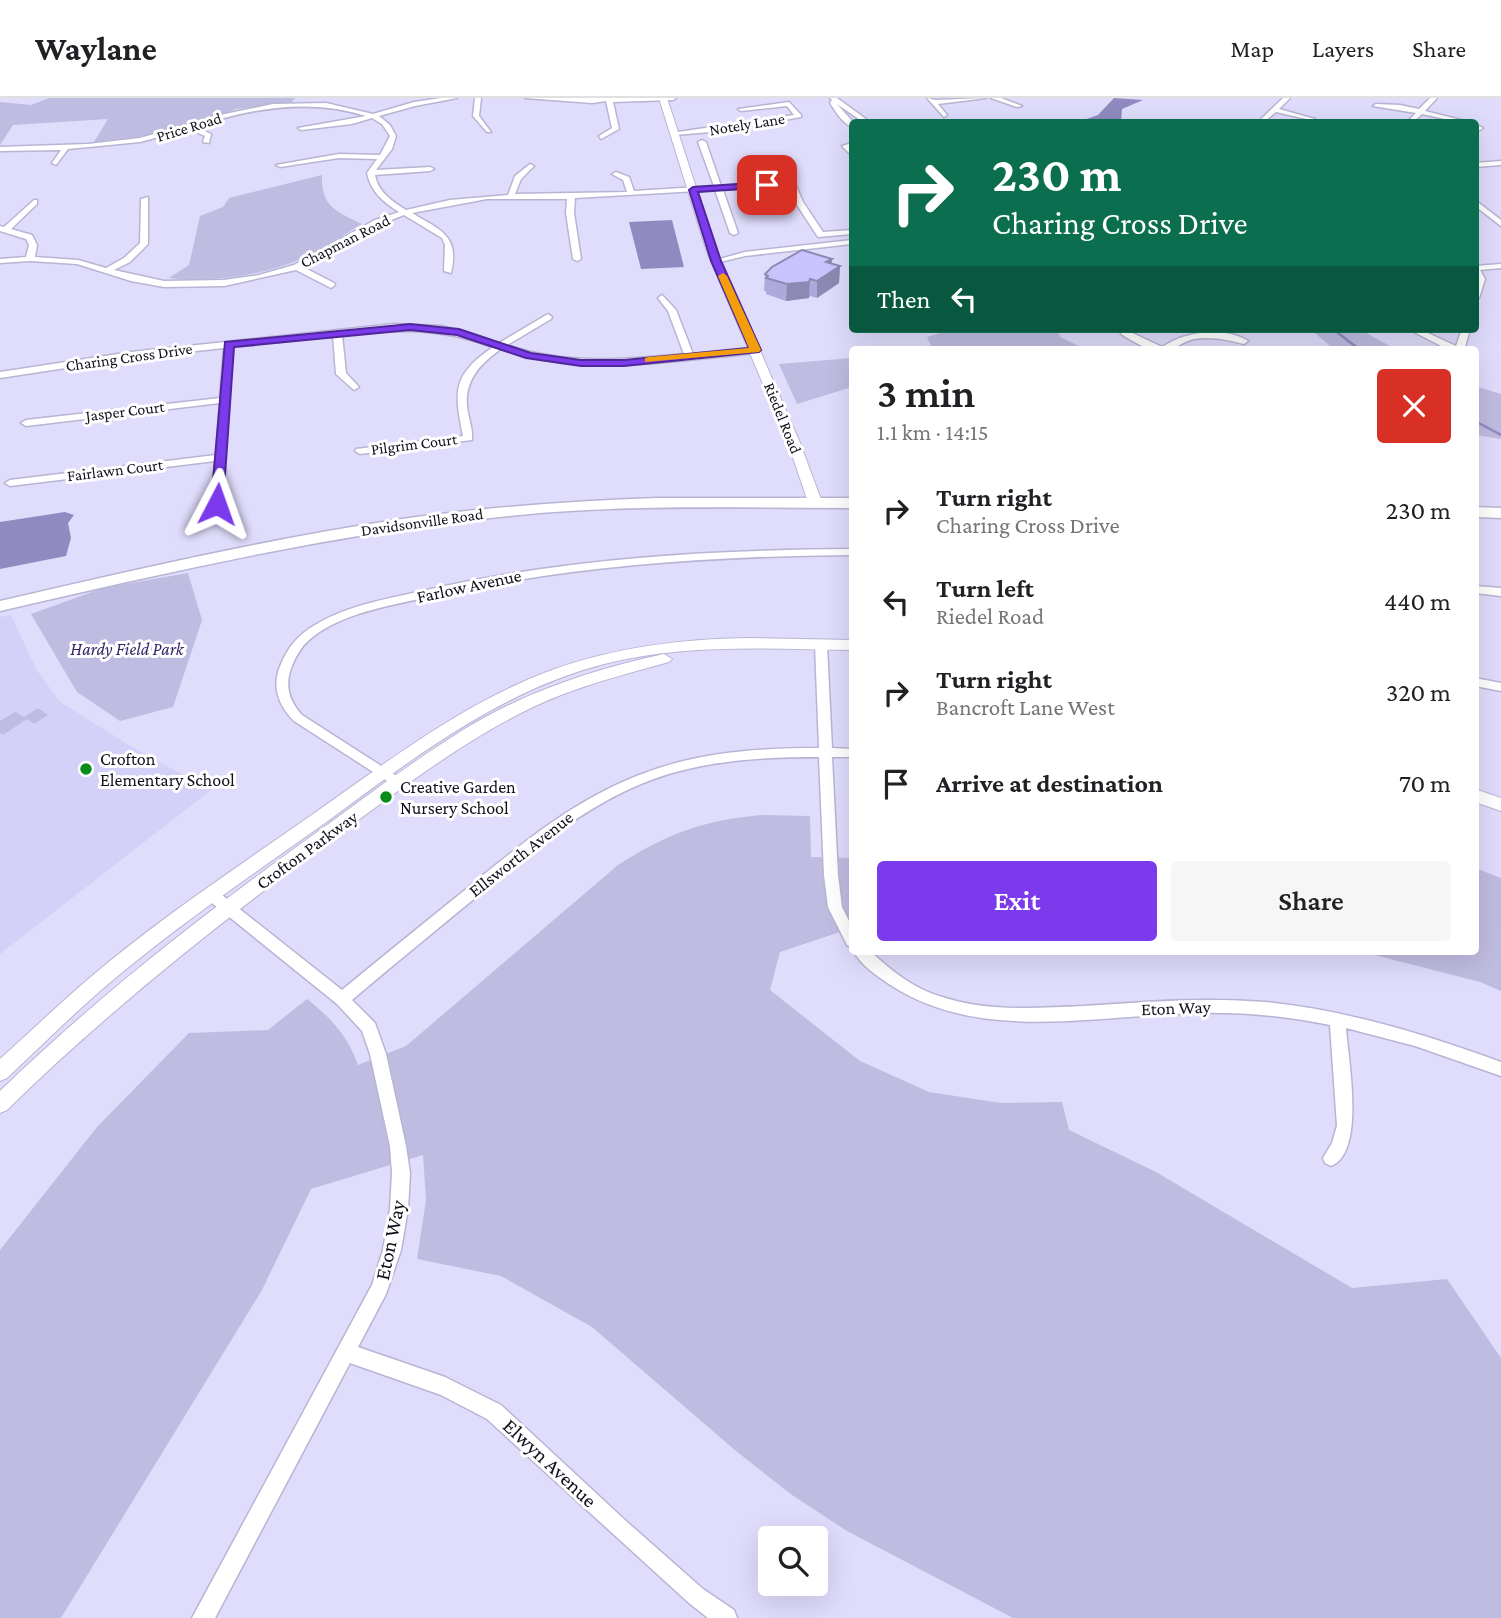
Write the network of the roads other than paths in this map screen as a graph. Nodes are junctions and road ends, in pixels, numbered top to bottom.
1 (454, 98) edge
2 (478, 98) edge
3 (528, 98) edge
4 (619, 98) edge
5 (663, 98) edge
6 (673, 98) edge
7 (734, 98) edge
8 (831, 98) edge
9 (983, 98) edge
10 (994, 98) edge
11 (1287, 98) edge
12 (1434, 98) edge
13 (553, 99) edge
14 (965, 99) edge
15 (609, 100) junction
16 (932, 100) edge
17 (303, 101) edge
18 (1019, 106) dead end
19 (1376, 106) dead end
20 (741, 109) junction
21 (1275, 110) junction
22 (1421, 111) junction
23 (944, 115) dead end
24 (374, 116) junction
25 (862, 119) edge
26 (1264, 119) edge
27 (1308, 119) edge
28 (1413, 119) edge
29 (1454, 119) edge
30 (849, 123) edge
31 (751, 124) junction
32 (190, 127) junction
33 (301, 128) dead end
34 (489, 131) dead end
35 (674, 133) junction
36 (601, 137) dead end
37 (207, 142) dead end
38 (702, 142) dead end
39 (66, 147) junction
40 (0, 149) edge
41 (383, 157) junction
42 (781, 160) dead end
43 (56, 163) dead end
44 (1501, 163) edge
45 (280, 164) dead end
46 (1479, 164) edge
47 (530, 166) dead end
48 (430, 169) dead end
49 (371, 173) junction
50 (617, 174) dead end
51 (792, 183) junction
52 (718, 188) junction
53 (693, 190) junction
54 (631, 194) junction
55 (511, 196) junction
56 (571, 197) junction
57 (145, 199) dead end
58 (34, 202) dead end
59 (1479, 205) edge
60 (406, 212) junction
61 (1501, 224) edge
62 (3, 228) edge
63 (849, 232) edge
64 (734, 233) dead end
65 (849, 242) edge
66 (849, 250) edge
67 (30, 259) junction
68 (577, 259) dead end
69 (0, 261) edge
70 (716, 261) junction
71 (1501, 266) edge
72 (297, 267) junction
73 (1479, 269) edge
74 (108, 270) junction
75 (448, 271) dead end
76 (331, 285) dead end
77 (663, 298) dead end
78 (548, 317) dead end
79 (337, 332) junction
80 (1126, 333) edge
81 (1421, 333) edge
82 (1244, 341) dead end
83 (229, 344) junction
84 (501, 346) junction
85 (1153, 346) edge
86 (1170, 346) edge
87 (1448, 346) edge
88 (756, 350) junction
89 (689, 356) junction
90 (0, 375) edge
91 (354, 387) dead end
92 (225, 400) junction
93 (26, 423) dead end
94 (360, 451) dead end
95 (221, 457) junction
96 (10, 483) dead end
97 (815, 502) junction
98 (849, 503) edge
99 (217, 504) dead end
100 (1479, 512) edge
101 (1501, 513) edge
102 (849, 552) edge
103 (1479, 589) edge
104 (1501, 592) edge
105 (0, 606) edge
106 (821, 645) junction
107 (849, 645) edge
108 (1479, 682) edge
109 (1501, 687) edge
110 (826, 752) junction
111 (849, 753) edge
112 (382, 773) junction
113 (398, 783) junction
114 (1479, 797) edge
115 (1501, 805) edge
116 (212, 895) junction
117 (228, 908) junction
118 (849, 935) edge
119 (863, 955) edge
120 (342, 999) junction
121 (1338, 1022) junction
122 (1501, 1069) edge
123 (0, 1072) edge
124 (0, 1104) edge
125 (1331, 1158) dead end
126 (347, 1353) junction
127 (203, 1618) edge
128 (726, 1618) edge

1 - 24 street
2 - 34 street
3 - 13 street
4 - 15 street
5 - 6 street
5 - 15 street
5 - 35 street, Riedel Road
7 - 20 street
8 - 25 street
8 - 30 street
9 - 14 street
10 - 18 street
11 - 21 street
12 - 22 street
13 - 15 street
14 - 16 street
15 - 36 street
16 - 23 street
17 - 24 street, Price Road
17 - 32 street, Price Road
19 - 22 street
20 - 31 street
20 - 31 street, Notely Lane
21 - 26 street
21 - 27 street
22 - 28 street
22 - 29 street
24 - 33 street
24 - 41 street
31 - 35 street, Notely Lane
32 - 37 street
32 - 39 street, Price Road
35 - 53 street, Riedel Road
38 - 52 street
39 - 40 street, Price Road
39 - 43 street
41 - 45 street
41 - 49 street
42 - 51 street
44 - 46 street
47 - 55 street
48 - 49 street
49 - 60 street
50 - 54 street
51 - 52 street, Chapman Road
51 - 63 street
52 - 53 street, Chapman Road
52 - 64 street
53 - 54 street, Chapman Road
53 - 70 street, Riedel Road
54 - 56 street, Chapman Road
55 - 56 street, Chapman Road
55 - 60 street, Chapman Road
56 - 68 street
57 - 74 street
58 - 62 street
59 - 61 street
60 - 72 street, Chapman Road
60 - 75 street
62 - 67 street
65 - 70 street
66 - 70 street
67 - 69 street, Chapman Road
67 - 74 street, Chapman Road
70 - 88 street, Riedel Road
71 - 73 street
72 - 74 street, Chapman Road
72 - 76 street
77 - 89 street
78 - 84 street
79 - 83 street, Charing Cross Drive
79 - 84 street, Charing Cross Drive
79 - 91 street
80 - 85 street
81 - 87 street
82 - 86 street
83 - 90 street, Charing Cross Drive
83 - 92 street
84 - 89 street, Charing Cross Drive
84 - 94 street, Pilgrim Court
88 - 89 street, Charing Cross Drive
88 - 97 street, Riedel Road
92 - 93 street, Jasper Court
92 - 95 street
95 - 96 street, Fairlawn Court
95 - 99 street
97 - 98 main road, Davidsonville Road
97 - 105 main road, Davidsonville Road
100 - 101 main road
102 - 112 street, Farlow Avenue
103 - 104 street
106 - 107 street, Crofton Parkway
106 - 110 street
106 - 112 street, Crofton Parkway
106 - 113 street, Crofton Parkway
108 - 109 street
110 - 111 street, Ellsworth Avenue
110 - 118 street
110 - 120 street, Ellsworth Avenue
112 - 113 street, Farlow Avenue
112 - 116 street, Crofton Parkway
113 - 117 street, Crofton Parkway
114 - 115 street
116 - 117 street, Eton Way
116 - 123 street, Crofton Parkway
117 - 120 street, Eton Way
117 - 124 street, Crofton Parkway
119 - 121 street, Eton Way
120 - 126 street, Eton Way
121 - 122 street, Eton Way
121 - 125 street
126 - 127 street, Eton Way
126 - 128 street, Elwyn Avenue

